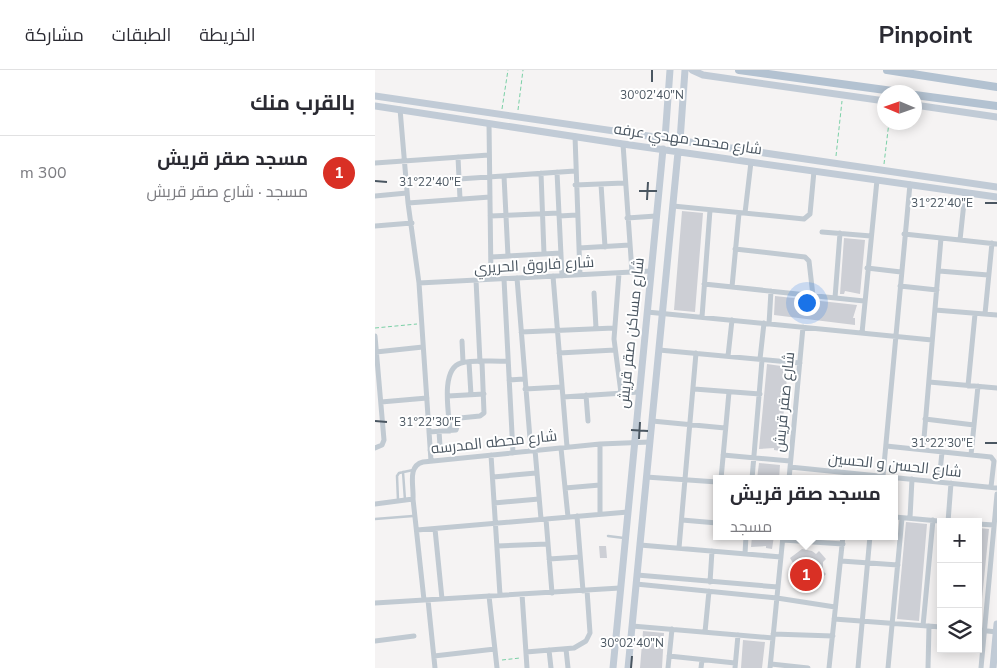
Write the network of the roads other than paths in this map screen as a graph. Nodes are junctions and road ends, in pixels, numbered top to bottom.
1 (670, 70) edge
2 (685, 70) edge
3 (692, 70) edge
4 (739, 70) edge
5 (887, 70) edge
6 (997, 87) edge
7 (877, 89) edge
8 (922, 95) edge
9 (375, 96) edge
10 (877, 100) edge
11 (375, 106) edge
12 (922, 106) edge
13 (997, 106) edge
14 (400, 109) junction
15 (997, 117) edge
16 (489, 123) junction
17 (613, 130) junction
18 (628, 133) junction
19 (575, 136) junction
20 (665, 138) junction
21 (680, 141) junction
22 (607, 142) junction
23 (623, 144) junction
24 (663, 149) junction
25 (678, 152) junction
26 (489, 155) junction
27 (458, 157) junction
28 (404, 161) junction
29 (751, 162) junction
30 (375, 163) edge
31 (575, 171) junction
32 (814, 171) junction
33 (557, 172) junction
34 (541, 173) junction
35 (504, 176) junction
36 (489, 177) junction
37 (459, 180) junction
38 (877, 180) junction
39 (624, 183) junction
40 (601, 184) junction
41 (909, 184) junction
42 (575, 185) junction
43 (997, 187) edge
44 (407, 193) junction
45 (965, 193) junction
46 (375, 196) edge
47 (490, 197) junction
48 (997, 197) edge
49 (460, 199) junction
50 (408, 203) junction
51 (673, 206) junction
52 (710, 210) junction
53 (739, 213) junction
54 (745, 213) junction
55 (542, 214) junction
56 (559, 214) junction
57 (506, 215) junction
58 (577, 215) junction
59 (490, 216) junction
60 (656, 216) junction
61 (627, 218) junction
62 (412, 223) junction
63 (375, 226) edge
64 (822, 232) dead end
65 (840, 234) junction
66 (904, 234) junction
67 (871, 236) junction
68 (941, 238) junction
69 (960, 240) junction
70 (994, 244) edge
71 (630, 246) junction
72 (605, 247) junction
73 (579, 248) junction
74 (735, 249) junction
75 (561, 253) junction
76 (544, 254) junction
77 (508, 256) junction
78 (491, 257) junction
79 (867, 268) junction
80 (651, 271) junction
81 (939, 271) junction
82 (632, 272) junction
83 (901, 272) junction
84 (619, 273) junction
85 (580, 275) junction
86 (988, 275) junction
87 (553, 276) junction
88 (562, 276) junction
89 (517, 278) junction
90 (491, 279) junction
91 (504, 279) junction
92 (476, 280) junction
93 (419, 283) junction
94 (704, 284) junction
95 (900, 286) junction
96 (732, 287) junction
97 (937, 290) junction
98 (771, 291) junction
99 (594, 293) dead end
100 (813, 296) junction
101 (835, 298) junction
102 (864, 301) junction
103 (935, 310) junction
104 (647, 312) junction
105 (662, 314) junction
106 (975, 314) junction
107 (985, 314) junction
108 (997, 315) edge
109 (702, 318) junction
110 (733, 320) junction
111 (766, 324) junction
112 (803, 327) junction
113 (596, 328) junction
114 (614, 328) junction
115 (557, 330) junction
116 (521, 332) junction
117 (862, 333) junction
118 (375, 336) edge
119 (896, 336) junction
120 (462, 340) dead end
121 (931, 340) junction
122 (423, 347) junction
123 (615, 350) junction
124 (659, 350) junction
125 (376, 352) junction
126 (559, 353) junction
127 (696, 353) junction
128 (728, 356) junction
129 (761, 360) junction
130 (508, 361) junction
131 (463, 362) junction
132 (469, 362) junction
133 (481, 362) junction
134 (800, 363) junction
135 (524, 379) junction
136 (509, 380) junction
137 (929, 382) junction
138 (968, 386) junction
139 (978, 386) junction
140 (562, 387) junction
141 (997, 388) edge
142 (525, 389) junction
143 (694, 389) junction
144 (377, 391) edge
145 (639, 392) junction
146 (729, 392) junction
147 (621, 393) junction
148 (484, 394) junction
149 (760, 394) junction
150 (471, 395) junction
151 (586, 395) junction
152 (448, 396) junction
153 (563, 397) junction
154 (427, 398) junction
155 (381, 402) junction
156 (925, 419) junction
157 (588, 421) dead end
158 (652, 421) junction
159 (691, 424) junction
160 (974, 425) junction
161 (725, 428) junction
162 (439, 431) junction
163 (450, 431) junction
164 (429, 432) junction
165 (634, 442) junction
166 (650, 442) junction
167 (600, 444) junction
168 (886, 446) junction
169 (375, 448) edge
170 (564, 448) junction
171 (430, 450) junction
172 (923, 450) junction
173 (533, 451) junction
174 (941, 452) junction
175 (513, 453) junction
176 (491, 455) junction
177 (723, 455) junction
178 (971, 455) junction
179 (754, 458) junction
180 (431, 461) junction
181 (790, 464) junction
182 (413, 470) junction
183 (403, 472) junction
184 (536, 473) junction
185 (721, 475) edge
186 (752, 475) edge
187 (789, 475) edge
188 (851, 475) edge
189 (883, 475) edge
190 (493, 477) junction
191 (646, 477) junction
192 (898, 478) edge
193 (912, 479) junction
194 (686, 480) junction
195 (713, 482) edge
196 (939, 482) junction
197 (951, 483) junction
198 (600, 485) junction
199 (994, 487) edge
200 (565, 488) junction
201 (997, 494) edge
202 (413, 499) junction
203 (539, 499) junction
204 (405, 501) junction
205 (398, 502) junction
206 (494, 503) junction
207 (375, 504) edge
208 (627, 512) junction
209 (600, 514) junction
210 (415, 516) junction
211 (577, 516) junction
212 (568, 517) junction
213 (898, 517) edge
214 (902, 518) junction
215 (910, 518) junction
216 (949, 518) edge
217 (375, 519) edge
218 (543, 519) junction
219 (682, 520) junction
220 (933, 520) junction
221 (937, 520) edge
222 (496, 523) junction
223 (713, 523) edge
224 (982, 524) edge
225 (994, 525) junction
226 (435, 529) junction
227 (417, 530) junction
228 (608, 536) dead end
229 (625, 538) junction
230 (747, 540) edge
231 (783, 540) edge
232 (803, 540) edge
233 (843, 540) edge
234 (870, 540) edge
235 (548, 544) junction
236 (843, 544) junction
237 (639, 545) junction
238 (497, 546) junction
239 (679, 548) junction
240 (712, 551) junction
241 (745, 554) junction
242 (580, 557) junction
243 (781, 557) junction
244 (549, 559) junction
245 (841, 560) junction
246 (868, 563) junction
247 (897, 565) junction
248 (637, 575) junction
249 (710, 582) junction
250 (635, 584) junction
251 (778, 587) junction
252 (620, 588) junction
253 (585, 591) junction
254 (709, 591) junction
255 (552, 593) junction
256 (500, 594) junction
257 (522, 594) junction
258 (489, 596) junction
259 (777, 598) junction
260 (442, 599) junction
261 (426, 600) junction
262 (375, 603) edge
263 (835, 607) junction
264 (835, 619) junction
265 (863, 621) junction
266 (982, 622) edge
267 (892, 624) junction
268 (632, 626) junction
269 (926, 626) junction
270 (937, 627) edge
271 (672, 629) junction
272 (997, 629) edge
273 (982, 630) edge
274 (705, 632) junction
275 (738, 635) junction
276 (414, 636) dead end
277 (773, 636) junction
278 (833, 636) junction
279 (375, 641) edge
280 (495, 649) junction
281 (566, 649) junction
282 (549, 650) junction
283 (981, 653) edge
284 (526, 655) junction
285 (434, 656) junction
286 (669, 656) junction
287 (702, 660) junction
288 (735, 665) edge
289 (770, 666) edge
290 (435, 668) edge
291 (493, 668) edge
292 (497, 668) edge
293 (527, 668) edge
294 (551, 668) edge
295 (568, 668) edge
296 (613, 668) edge
297 (628, 668) edge
298 (668, 668) edge
299 (701, 668) edge
300 (808, 668) edge
301 (829, 668) edge
302 (858, 668) edge
303 (888, 668) edge
304 (928, 668) edge
305 (981, 668) edge
306 (993, 668) edge

1 - 20 street
2 - 21 street
3 - 10 street
4 - 7 main road
5 - 6 main road
8 - 13 main road
9 - 17 street, شارع محمد مهدي عرفه
11 - 14 street, شارع محمد مهدي عرفه
12 - 15 street
14 - 16 street, شارع محمد مهدي عرفه
14 - 28 street
16 - 19 street, شارع محمد مهدي عرفه
16 - 26 street
17 - 18 street, شارع محمد مهدي عرفه
17 - 22 street
18 - 20 street, شارع محمد مهدي عرفه
18 - 23 street
19 - 22 street, شارع محمد مهدي عرفه
19 - 31 street
20 - 21 street, شارع محمد مهدي عرفه
21 - 43 street, شارع محمد مهدي عرفه
22 - 23 street, شارع محمد مهدي عرفه
23 - 24 street, شارع محمد مهدي عرفه
23 - 39 street
24 - 25 street, شارع محمد مهدي عرفه
24 - 60 street, شارع مساكن صقر قريش
25 - 29 street, شارع محمد مهدي عرفه
25 - 51 street, شارع مساكن صقر قريش
26 - 27 street
26 - 36 street
27 - 28 street
27 - 37 street
28 - 30 street
28 - 44 street
29 - 32 street, شارع محمد مهدي عرفه
29 - 54 street
31 - 33 street
31 - 42 street
32 - 38 street, شارع محمد مهدي عرفه
32 - 54 street
33 - 34 street
33 - 56 street
34 - 35 street
34 - 55 street
35 - 36 street
35 - 57 street
36 - 37 street
36 - 47 street
37 - 49 street
38 - 41 street, شارع محمد مهدي عرفه
38 - 67 street
39 - 40 street
39 - 61 street
40 - 42 street
40 - 72 street
41 - 45 street, شارع محمد مهدي عرفه
41 - 66 street
42 - 58 street
44 - 46 street
44 - 50 street
45 - 48 street, شارع محمد مهدي عرفه
45 - 69 street
47 - 49 street
47 - 59 street
49 - 50 street
50 - 62 street
51 - 52 street
51 - 105 street, شارع مساكن صقر قريش
52 - 53 street
52 - 94 street
53 - 54 street
53 - 74 street
55 - 56 street
55 - 57 street
55 - 76 street
56 - 58 street
56 - 75 street
57 - 59 street
57 - 77 street
58 - 73 street
59 - 78 street
60 - 61 street
60 - 80 street, شارع مساكن صقر قريش
61 - 71 street
62 - 63 street
62 - 93 street
64 - 65 street
65 - 67 street
65 - 101 street
66 - 68 street
66 - 83 street
67 - 79 street
68 - 69 street
68 - 81 street
69 - 70 street
70 - 86 street
71 - 72 street
71 - 82 street
72 - 73 street
73 - 85 street
74 - 96 street
74 - 100 street
75 - 76 street
75 - 88 street
76 - 77 street
77 - 78 street
78 - 90 street
79 - 83 street
79 - 102 street
80 - 82 street, شارع فاروق الحريري
80 - 104 street, شارع مساكن صقر قريش
81 - 86 street
81 - 97 street
82 - 84 street, شارع فاروق الحريري
83 - 95 street
84 - 85 street, شارع فاروق الحريري
84 - 114 street
85 - 88 street, شارع فاروق الحريري
86 - 107 street
87 - 88 street, شارع فاروق الحريري
87 - 89 street, شارع فاروق الحريري
87 - 115 street
89 - 91 street, شارع فاروق الحريري
89 - 116 street
90 - 91 street, شارع فاروق الحريري
90 - 92 street, شارع فاروق الحريري
91 - 130 street
92 - 93 street, شارع فاروق الحريري
92 - 133 street
93 - 122 street
94 - 96 street
94 - 109 street
95 - 97 street
95 - 119 street
96 - 98 street
97 - 103 street
98 - 100 street
98 - 111 street
99 - 113 street
100 - 101 street
101 - 102 street
102 - 117 street
103 - 106 street
103 - 121 street
104 - 105 street
104 - 145 street, شارع مساكن صقر قريش
105 - 109 street
105 - 124 street, شارع مساكن صقر قريش
106 - 107 street
106 - 138 street
107 - 108 street
109 - 110 street
110 - 111 street
110 - 128 street
111 - 112 street
111 - 129 street
112 - 117 street
112 - 134 street, شارع صقر قريش
113 - 114 street
113 - 115 street
114 - 123 street
115 - 116 street
115 - 126 street
116 - 135 street
117 - 119 street
118 - 125 street
119 - 121 street
119 - 168 street
120 - 131 street
121 - 137 street
122 - 125 street
122 - 154 street
123 - 126 street
123 - 147 street
124 - 127 street
124 - 158 street, شارع مساكن صقر قريش
125 - 144 street
126 - 140 street
127 - 128 street
127 - 143 street
128 - 129 street
129 - 134 street
129 - 149 street
130 - 133 street
130 - 136 street
131 - 132 street
131 - 152 street
132 - 133 street
132 - 150 street
133 - 148 street
134 - 181 street, شارع صقر قريش
135 - 136 street
135 - 142 street
136 - 175 street
137 - 138 street
137 - 156 street
138 - 139 street
139 - 141 street
139 - 160 street
140 - 142 street
140 - 153 street
142 - 173 street
143 - 146 street
143 - 159 street
144 - 155 street
145 - 147 street
145 - 165 street, شارع مساكن صقر قريش
146 - 149 street
146 - 161 street
147 - 151 street
148 - 150 street
148 - 163 street
149 - 179 street
150 - 152 street
151 - 153 street
151 - 157 street
152 - 163 street
153 - 170 street
154 - 155 street
154 - 164 street
155 - 169 street
156 - 160 street
156 - 172 street
158 - 159 street
158 - 166 street, شارع مساكن صقر قريش
159 - 161 street
159 - 194 street
160 - 178 street
161 - 177 street
162 - 163 street
162 - 164 street
162 - 171 street
164 - 171 street
165 - 166 street, شارع محطه المدرسه
165 - 167 street, شارع محطه المدرسه
165 - 208 street, شارع مساكن صقر قريش
166 - 191 street, شارع مساكن صقر قريش
167 - 170 street, شارع محطه المدرسه
167 - 198 street
168 - 172 street
168 - 189 street
170 - 173 street, شارع محطه المدرسه
170 - 200 street
171 - 180 street
172 - 174 street
173 - 175 street, شارع محطه المدرسه
173 - 184 street
174 - 178 street
174 - 196 street
175 - 176 street, شارع محطه المدرسه
176 - 180 street, شارع محطه المدرسه
176 - 190 street
177 - 179 street, شارع الحسن و الحسين
177 - 185 street
178 - 199 street
179 - 181 street, شارع الحسن و الحسين
179 - 186 street
180 - 182 street, شارع محطه المدرسه
181 - 187 street, شارع صقر قريش
181 - 188 street, شارع الحسن و الحسين
182 - 183 lane
182 - 202 street
183 - 204 lane
183 - 205 lane
184 - 190 street
184 - 203 street
190 - 206 street
191 - 194 street
191 - 237 street, شارع مساكن صقر قريش
192 - 193 street, شارع الحسن و الحسين
193 - 196 street, شارع الحسن و الحسين
193 - 215 street
194 - 195 street
194 - 219 street
196 - 197 street, شارع الحسن و الحسين
197 - 199 street, شارع الحسن و الحسين
197 - 216 street
198 - 200 street
198 - 209 street
200 - 212 street
201 - 225 street
202 - 204 street
202 - 210 street
203 - 206 street
203 - 218 street
204 - 205 street
205 - 207 street
206 - 222 street
208 - 209 street
208 - 229 street, شارع مساكن صقر قريش
209 - 211 street
210 - 217 lane
210 - 227 street
211 - 212 street
211 - 242 street
212 - 218 street
213 - 214 street
214 - 215 street
214 - 247 street
215 - 220 street
218 - 222 street
218 - 235 street
219 - 223 street
219 - 239 street
220 - 221 street
220 - 269 street
222 - 226 street
222 - 238 street
224 - 225 street
225 - 266 street
226 - 227 street
226 - 260 street
227 - 261 street
228 - 229 lane
229 - 252 street, شارع مساكن صقر قريش
230 - 241 street
231 - 243 street
232 - 236 street
233 - 236 street
234 - 246 street
235 - 238 street
235 - 244 street
236 - 245 street
237 - 239 street
237 - 248 street, شارع مساكن صقر قريش
238 - 256 street
239 - 240 street
240 - 241 street
240 - 249 street
241 - 243 street
242 - 244 street
242 - 253 street
243 - 251 street
244 - 255 street
245 - 246 street
245 - 263 street
246 - 247 street
246 - 265 street
247 - 267 street
248 - 249 street
248 - 250 street, شارع مساكن صقر قريش
249 - 251 street
250 - 254 street
250 - 268 street, شارع مساكن صقر قريش
251 - 259 street
252 - 253 street
252 - 296 street, شارع مساكن صقر قريش
253 - 255 street
253 - 281 street
254 - 259 street
254 - 274 street
255 - 257 street
256 - 257 street
256 - 258 street
257 - 284 street
258 - 260 street
258 - 280 street
259 - 263 street
259 - 277 street
260 - 261 street
261 - 262 street
261 - 285 street
263 - 264 street
264 - 265 street
264 - 278 street
265 - 267 street
265 - 302 street
267 - 269 street
267 - 303 street
268 - 271 street
268 - 297 street, شارع مساكن صقر قريش
269 - 270 street
269 - 304 street
271 - 274 street
271 - 286 street
272 - 273 street
272 - 306 street
274 - 275 street
275 - 277 street
275 - 288 street
276 - 279 street
277 - 278 street
277 - 289 street
278 - 301 street
280 - 285 street
280 - 292 street
281 - 282 street
281 - 295 street
282 - 284 street
282 - 294 street
283 - 305 street
284 - 293 street
285 - 290 street
286 - 287 street
286 - 298 street
287 - 288 street
287 - 299 street
289 - 300 street
291 - 292 street

